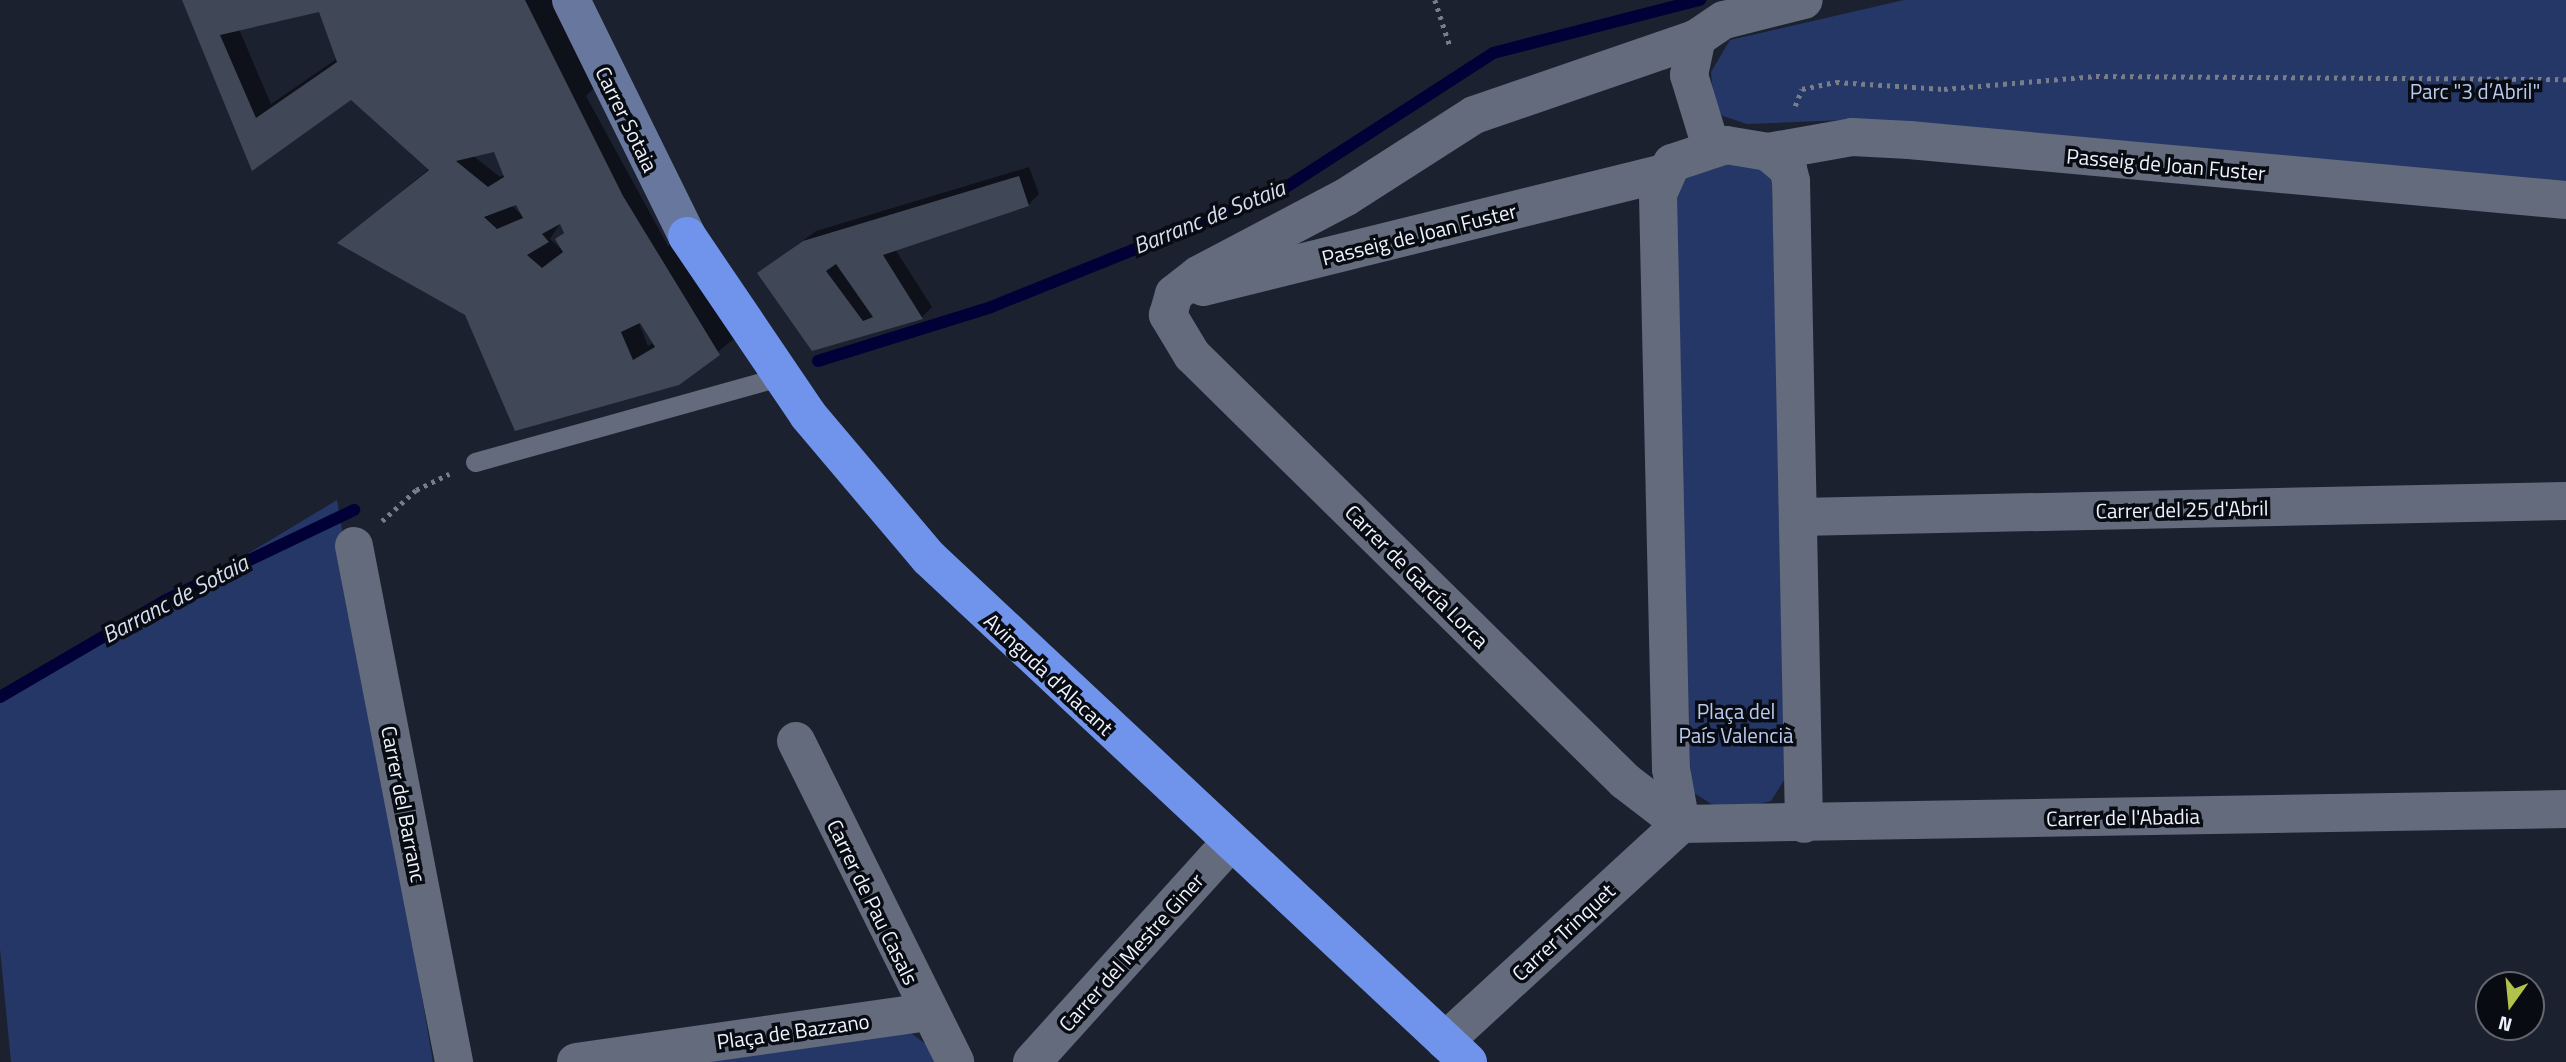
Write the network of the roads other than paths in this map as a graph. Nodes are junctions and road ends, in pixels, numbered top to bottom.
1 (570, 0) edge
2 (1804, 0) edge
3 (1697, 38) junction
4 (1711, 147) junction
5 (1779, 148) junction
6 (1663, 173) junction
7 (2566, 200) edge
8 (687, 236) joint
9 (1171, 305) junction
10 (780, 377) junction
11 (475, 461) road end
12 (2566, 501) edge
13 (1798, 517) junction
14 (354, 546) road end
15 (796, 741) dead end
16 (2566, 809) edge
17 (1681, 824) junction
18 (1804, 824) junction
19 (1231, 842) junction
20 (926, 1012) junction
21 (1457, 1051) edge
22 (454, 1062) edge
23 (576, 1062) edge
24 (955, 1062) edge
25 (1032, 1062) edge

1 - 8 main road, Carrer Sotaia
2 - 3 street
3 - 4 street
3 - 9 street
4 - 5 street
4 - 6 street
5 - 7 street, Passeig de Joan Fuster
5 - 13 street
6 - 9 street, Passeig de Joan Fuster
6 - 17 street
8 - 10 highway, Avinguda d'Alacant
9 - 17 street, Carrer de García Lorca
10 - 11 lane
10 - 19 highway, Avinguda d'Alacant
12 - 13 street, Carrer del 25 d'Abril
13 - 18 street
14 - 22 street, Carrer del Barranc
15 - 20 street, Carrer de Pau Casals
16 - 18 street, Carrer de l'Abadia
17 - 18 street, Carrer de l'Abadia
17 - 21 street, Carrer Trinquet
19 - 21 highway, Avinguda d'Alacant
19 - 25 street, Carrer del Mestre Giner
20 - 23 street, Plaça de Bazzano
20 - 24 street, Carrer de Pau Casals

